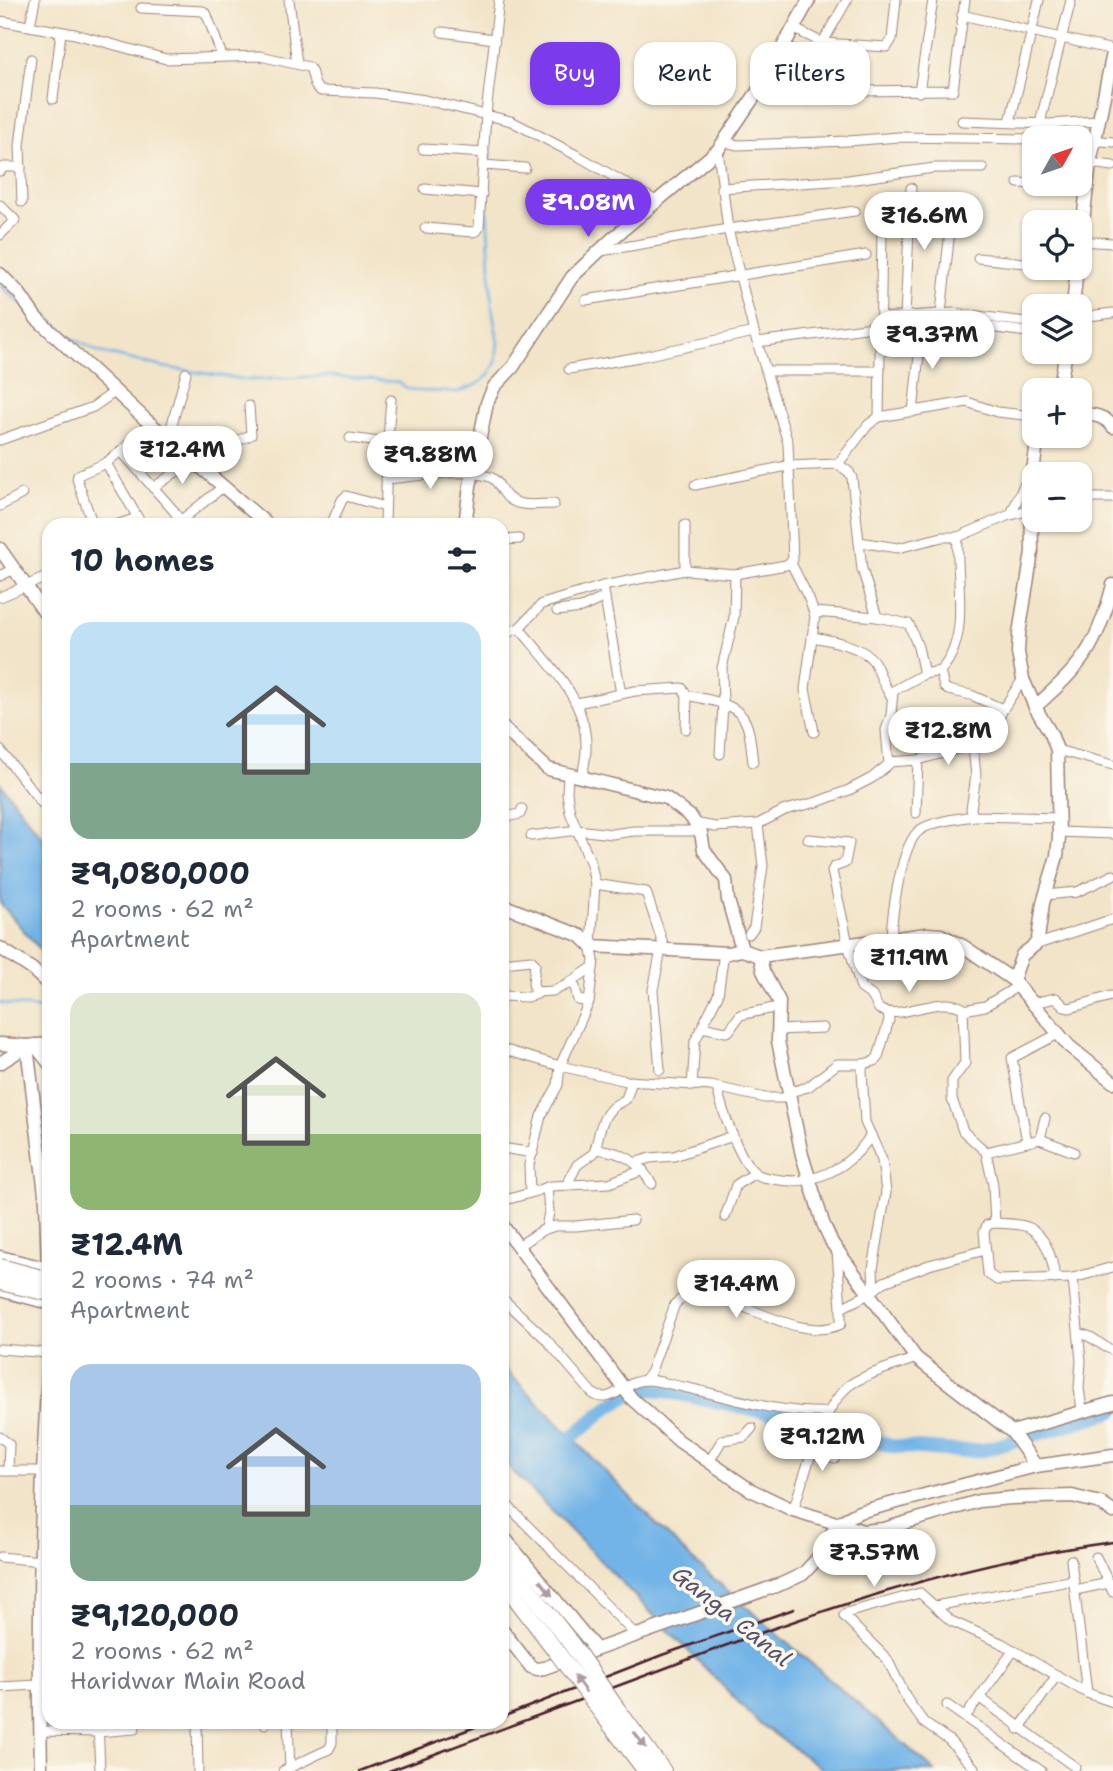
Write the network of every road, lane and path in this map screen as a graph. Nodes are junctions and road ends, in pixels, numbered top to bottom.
1 (35, 0) edge
2 (289, 0) edge
3 (499, 0) edge
4 (809, 0) edge
5 (847, 0) edge
6 (896, 0) edge
7 (933, 0) edge
8 (965, 0) edge
9 (1039, 0) edge
10 (1071, 0) edge
11 (141, 8) dead end
12 (962, 15) junction
13 (0, 21) edge
14 (30, 25) junction
15 (794, 29) junction
16 (61, 32) junction
17 (442, 32) dead end
18 (1032, 32) junction
19 (1063, 39) junction
20 (494, 40) junction
21 (821, 42) edge
22 (824, 42) edge
23 (870, 46) edge
24 (1113, 51) edge
25 (222, 56) junction
26 (31, 59) dead end
27 (297, 64) junction
28 (1110, 82) edge
29 (870, 91) edge
30 (919, 92) junction
31 (52, 99) dead end
32 (486, 114) junction
33 (962, 121) dead end
34 (1098, 121) junction
35 (1010, 122) junction
36 (1040, 123) junction
37 (1022, 139) edge
38 (1094, 139) junction
39 (1113, 142) edge
40 (721, 146) junction
41 (423, 149) dead end
42 (1092, 151) edge
43 (484, 153) junction
44 (1092, 163) edge
45 (487, 165) junction
46 (1113, 166) edge
47 (21, 167) junction
48 (525, 168) dead end
49 (983, 168) dead end
50 (0, 171) edge
51 (1017, 183) dead end
52 (1022, 183) edge
53 (721, 188) junction
54 (911, 188) dead end
55 (425, 189) dead end
56 (482, 194) junction
57 (656, 201) junction
58 (22, 202) dead end
59 (953, 203) dead end
60 (0, 205) edge
61 (855, 211) dead end
62 (910, 226) junction
63 (425, 228) dead end
64 (728, 229) junction
65 (0, 235) edge
66 (1113, 243) edge
67 (1092, 244) edge
68 (599, 251) junction
69 (866, 255) dead end
70 (978, 258) dead end
71 (1022, 263) edge
72 (0, 274) edge
73 (740, 274) junction
74 (586, 300) dead end
75 (941, 313) junction
76 (1113, 313) edge
77 (905, 316) junction
78 (1092, 316) edge
79 (1022, 321) edge
80 (881, 325) junction
81 (922, 327) junction
82 (754, 331) junction
83 (1022, 331) edge
84 (757, 342) junction
85 (569, 369) dead end
86 (766, 371) junction
87 (880, 371) junction
88 (186, 373) dead end
89 (116, 391) junction
90 (391, 400) dead end
91 (249, 405) dead end
92 (914, 412) junction
93 (1022, 415) edge
94 (1092, 415) edge
95 (879, 417) junction
96 (152, 425) junction
97 (1113, 427) edge
98 (350, 438) dead end
99 (168, 439) junction
100 (0, 440) edge
101 (387, 443) junction
102 (121, 452) junction
103 (193, 460) junction
104 (106, 463) junction
105 (838, 464) junction
106 (787, 466) junction
107 (207, 473) junction
108 (472, 474) junction
109 (386, 479) junction
110 (695, 485) dead end
111 (223, 487) junction
112 (153, 488) junction
113 (1022, 489) edge
114 (22, 494) dead end
115 (1092, 498) edge
116 (1113, 498) edge
117 (554, 504) dead end
118 (0, 506) edge
119 (385, 507) junction
120 (1022, 512) edge
121 (1011, 514) junction
122 (91, 518) edge
123 (137, 518) edge
124 (179, 518) edge
125 (187, 518) edge
126 (256, 518) edge
127 (334, 518) edge
128 (385, 518) edge
129 (466, 518) edge
130 (685, 525) dead end
131 (1032, 532) edge
132 (958, 537) junction
133 (519, 539) dead end
134 (509, 540) edge
135 (859, 542) junction
136 (0, 549) edge
137 (791, 563) junction
138 (14, 569) junction
139 (685, 570) junction
140 (735, 574) junction
141 (0, 576) edge
142 (42, 578) edge
143 (25, 584) junction
144 (1113, 584) edge
145 (603, 586) junction
146 (0, 597) edge
147 (605, 597) junction
148 (42, 609) edge
149 (557, 611) dead end
150 (814, 612) junction
151 (1109, 616) edge
152 (877, 617) junction
153 (519, 628) junction
154 (509, 632) edge
155 (812, 637) junction
156 (940, 671) junction
157 (925, 674) junction
158 (1023, 679) junction
159 (621, 694) junction
160 (687, 695) junction
161 (892, 697) junction
162 (577, 703) junction
163 (723, 704) junction
164 (1035, 707) junction
165 (1003, 709) junction
166 (686, 729) dead end
167 (814, 732) dead end
168 (509, 733) edge
169 (973, 746) junction
170 (0, 750) edge
171 (1057, 750) junction
172 (720, 754) dead end
173 (918, 760) junction
174 (753, 762) dead end
175 (889, 762) junction
176 (1113, 765) edge
177 (568, 774) junction
178 (582, 776) junction
179 (42, 803) edge
180 (522, 809) dead end
181 (916, 813) dead end
182 (509, 816) edge
183 (972, 816) junction
184 (758, 824) junction
185 (1059, 825) junction
186 (697, 827) junction
187 (578, 831) junction
188 (1113, 834) edge
189 (531, 836) dead end
190 (808, 839) dead end
191 (1113, 875) edge
192 (595, 884) junction
193 (1045, 895) junction
194 (509, 908) edge
195 (1113, 919) edge
196 (749, 933) dead end
197 (891, 938) junction
198 (848, 944) junction
199 (1035, 945) junction
200 (591, 946) junction
201 (0, 948) edge
202 (663, 950) junction
203 (742, 950) junction
204 (724, 953) junction
205 (760, 956) junction
206 (509, 963) edge
207 (593, 967) junction
208 (42, 978) edge
209 (569, 983) junction
210 (1016, 983) junction
211 (537, 993) junction
212 (509, 996) edge
213 (1111, 996) dead end
214 (589, 1002) junction
215 (1032, 1003) junction
216 (778, 1007) junction
217 (964, 1010) junction
218 (888, 1013) junction
219 (702, 1027) junction
220 (823, 1028) dead end
221 (778, 1030) junction
222 (1058, 1034) junction
223 (42, 1043) edge
224 (0, 1044) edge
225 (509, 1051) edge
226 (0, 1063) edge
227 (863, 1064) junction
228 (560, 1066) junction
229 (660, 1070) dead end
230 (632, 1081) junction
231 (1113, 1082) edge
232 (692, 1086) junction
233 (716, 1088) junction
234 (790, 1095) junction
235 (1045, 1118) dead end
236 (871, 1135) junction
237 (733, 1136) junction
238 (1040, 1139) junction
239 (1027, 1142) junction
240 (509, 1149) edge
241 (596, 1149) junction
242 (986, 1152) junction
243 (1074, 1152) dead end
244 (533, 1153) junction
245 (640, 1166) junction
246 (755, 1173) junction
247 (811, 1181) junction
248 (652, 1184) dead end
249 (567, 1185) junction
250 (547, 1187) junction
251 (530, 1193) junction
252 (509, 1199) edge
253 (725, 1217) dead end
254 (633, 1220) dead end
255 (995, 1223) junction
256 (547, 1228) junction
257 (509, 1234) edge
258 (519, 1246) junction
259 (985, 1250) junction
260 (837, 1251) junction
261 (0, 1257) edge
262 (0, 1267) edge
263 (42, 1267) edge
264 (1113, 1267) edge
265 (42, 1278) edge
266 (1073, 1278) junction
267 (1055, 1279) junction
268 (0, 1282) edge
269 (0, 1290) edge
270 (42, 1291) edge
271 (872, 1292) junction
272 (42, 1302) edge
273 (509, 1305) edge
274 (841, 1308) junction
275 (1079, 1334) junction
276 (0, 1349) edge
277 (1113, 1350) edge
278 (42, 1355) edge
279 (916, 1358) junction
280 (645, 1380) junction
281 (626, 1391) junction
282 (1113, 1403) edge
283 (1082, 1410) junction
284 (825, 1419) junction
285 (752, 1428) dead end
286 (1012, 1432) junction
287 (0, 1437) edge
288 (814, 1452) junction
289 (1113, 1455) edge
290 (835, 1458) dead end
291 (709, 1462) junction
292 (1036, 1466) junction
293 (4, 1471) edge
294 (42, 1471) edge
295 (509, 1507) edge
296 (793, 1510) junction
297 (1113, 1512) edge
298 (838, 1523) junction
299 (509, 1543) edge
300 (42, 1554) edge
301 (0, 1557) edge
302 (1096, 1557) dead end
303 (1071, 1560) dead end
304 (1074, 1585) junction
305 (509, 1586) edge
306 (509, 1587) edge
307 (1111, 1587) edge
308 (42, 1606) edge
309 (935, 1606) junction
310 (639, 1633) junction
311 (509, 1639) edge
312 (563, 1647) junction
313 (596, 1649) junction
314 (1014, 1650) junction
315 (1057, 1675) junction
316 (39, 1685) junction
317 (0, 1687) edge
318 (1087, 1693) junction
319 (980, 1698) junction
320 (1113, 1702) edge
321 (947, 1705) dead end
322 (610, 1713) junction
323 (965, 1717) junction
324 (69, 1729) edge
325 (98, 1729) edge
326 (197, 1729) edge
327 (288, 1729) edge
328 (332, 1729) edge
329 (1019, 1729) junction
330 (40, 1731) junction
331 (1075, 1767) dead end
332 (286, 1770) edge
333 (41, 1771) edge
334 (100, 1771) edge
335 (198, 1771) edge
336 (646, 1771) edge
337 (663, 1771) edge
338 (977, 1771) edge
339 (1041, 1771) edge

1 - 14 street
2 - 27 street
3 - 20 street
4 - 15 street
5 - 22 street
6 - 23 street
7 - 30 street
8 - 12 street
9 - 18 street
10 - 19 street
11 - 25 street
12 - 18 street
12 - 30 street
13 - 14 street
14 - 16 street
15 - 21 street
15 - 40 street
16 - 25 street
16 - 31 street
17 - 20 street
18 - 19 street
18 - 35 street
19 - 24 street
19 - 36 street
20 - 32 street
24 - 28 street
25 - 27 street
26 - 47 street
27 - 32 street
28 - 34 street
29 - 30 street
32 - 43 street
32 - 57 street
33 - 35 street
34 - 36 street
34 - 38 street
35 - 36 street
37 - 40 street
38 - 39 street
38 - 42 street
40 - 53 street
40 - 57 street
41 - 43 street
43 - 45 street
44 - 46 street
45 - 48 street
45 - 56 street
47 - 50 street
47 - 58 street
49 - 53 street
51 - 52 street
53 - 64 street
54 - 62 street
55 - 56 street
56 - 63 street
57 - 68 street
59 - 75 street
60 - 65 street
61 - 64 street
62 - 77 street
62 - 80 street
64 - 68 street
64 - 73 street
66 - 67 street
68 - 108 street
69 - 73 street
70 - 71 street
72 - 89 street
73 - 74 street
73 - 82 street
75 - 77 street
75 - 79 street
76 - 78 street
77 - 80 street
80 - 81 street
80 - 84 street
80 - 87 street
81 - 83 street
81 - 92 street
82 - 84 street
82 - 85 street
84 - 86 street
86 - 87 street
86 - 106 street
87 - 95 street
88 - 99 street
89 - 96 street
89 - 100 street
90 - 101 street
91 - 107 street
92 - 93 street
92 - 95 street
94 - 97 street
95 - 105 street
96 - 99 street
96 - 102 street
98 - 101 street
99 - 103 street
101 - 109 street
102 - 104 street
102 - 112 street
103 - 107 street
103 - 112 street
104 - 122 street
104 - 123 street
105 - 106 street
105 - 135 street
106 - 110 street
106 - 137 street
107 - 111 street
108 - 109 street
108 - 117 street
108 - 129 street
109 - 119 street
111 - 125 street
111 - 126 street
112 - 124 street
113 - 121 street
114 - 118 street
115 - 116 street
119 - 127 street
119 - 128 street
120 - 121 street
121 - 132 street
130 - 139 street
131 - 158 street
132 - 135 street
132 - 156 street
133 - 134 street
135 - 152 street
136 - 138 street
137 - 140 street
137 - 150 street
138 - 141 street
138 - 143 street
139 - 140 street
139 - 145 street
140 - 163 street
142 - 143 street
143 - 146 street
143 - 148 street
144 - 151 street
145 - 147 street
145 - 153 street
147 - 149 street
147 - 159 street
150 - 152 street
150 - 155 street
151 - 164 street
152 - 157 street
153 - 154 street
153 - 162 street
155 - 161 street
155 - 167 street
156 - 157 street
156 - 165 street
157 - 161 street
158 - 164 street
158 - 165 street
159 - 160 street
159 - 162 street
160 - 163 street
160 - 166 street
161 - 175 street
162 - 178 street
163 - 172 street
163 - 174 street
164 - 171 street
165 - 169 street
168 - 177 street
169 - 173 street
169 - 183 street
170 - 179 street
171 - 176 street
171 - 185 street
173 - 175 street
173 - 181 street
175 - 184 street
177 - 178 street
177 - 187 street
178 - 186 street
180 - 182 street
183 - 185 street
183 - 197 street
184 - 186 street
184 - 196 street
185 - 188 street
185 - 193 street
186 - 187 street
186 - 203 street
187 - 189 street
187 - 192 street
190 - 198 street
191 - 193 street
192 - 200 street
192 - 202 street
193 - 199 street
194 - 200 street
195 - 199 street
197 - 198 street
197 - 210 street
198 - 205 street
198 - 218 street
199 - 210 street
200 - 202 street
200 - 207 street
201 - 208 street
202 - 204 street
202 - 229 street
203 - 204 street
203 - 205 street
204 - 219 street
205 - 216 street
206 - 211 street
207 - 209 street
207 - 214 street
209 - 211 street
209 - 214 street
210 - 215 street
210 - 217 street
211 - 212 street
213 - 215 street
214 - 228 street
215 - 222 street
216 - 219 street
216 - 221 street
217 - 218 street
217 - 242 street
218 - 227 street
219 - 232 street
220 - 221 street
221 - 234 street
222 - 231 street
222 - 239 street
223 - 224 street
223 - 226 street
225 - 228 street
227 - 234 street
227 - 236 street
228 - 230 street
228 - 244 street
230 - 232 street
230 - 241 street
232 - 233 street
233 - 234 street
233 - 237 street
234 - 247 street
235 - 238 street
236 - 247 street
236 - 271 street
237 - 245 street
237 - 246 street
238 - 239 street
238 - 243 street
239 - 242 street
240 - 244 street
241 - 245 street
241 - 249 street
242 - 255 street
244 - 251 street
245 - 248 street
245 - 249 street
246 - 247 street
246 - 253 street
247 - 260 street
249 - 250 street
250 - 251 street
250 - 256 street
251 - 252 street
254 - 256 street
255 - 259 street
255 - 267 street
256 - 258 street
257 - 258 street
258 - 281 street
259 - 267 street
259 - 271 street
260 - 271 street
260 - 274 street
261 - 263 street
262 - 265 highway, bridge
264 - 266 street
266 - 267 street
266 - 275 street
268 - 270 highway, bridge
269 - 272 street
271 - 274 street
271 - 279 street
273 - 281 street
274 - 280 street
275 - 277 street
275 - 283 street
276 - 278 street
279 - 284 street
279 - 286 street
280 - 281 street
280 - 284 street
281 - 291 street
282 - 283 street
283 - 286 street
284 - 288 street
285 - 291 street
286 - 292 street
287 - 293 street
288 - 290 street
288 - 296 street
289 - 292 street
291 - 296 street
292 - 298 street
293 - 294 street
295 - 310 street
296 - 298 street
297 - 298 street
298 - 310 street
299 -> 313 street
300 - 301 street
302 - 307 street
303 - 304 street
304 - 307 street
304 - 309 street
304 - 318 street
305 - 312 highway
306 - 312 highway
308 - 316 street
309 - 314 street
309 - 338 street
310 - 313 street
311 - 313 street
312 - 322 highway, bridge
314 - 315 street
314 - 319 street
315 - 318 street
315 - 329 street
316 - 317 street
316 - 330 street
318 - 320 street
319 - 323 street
319 - 329 street
321 - 323 street
322 - 336 highway
322 -> 337 highway
323 - 339 street
324 - 330 street
325 - 334 street
326 - 335 street
327 - 332 street
328 - 332 street
329 - 331 street
330 - 333 street

